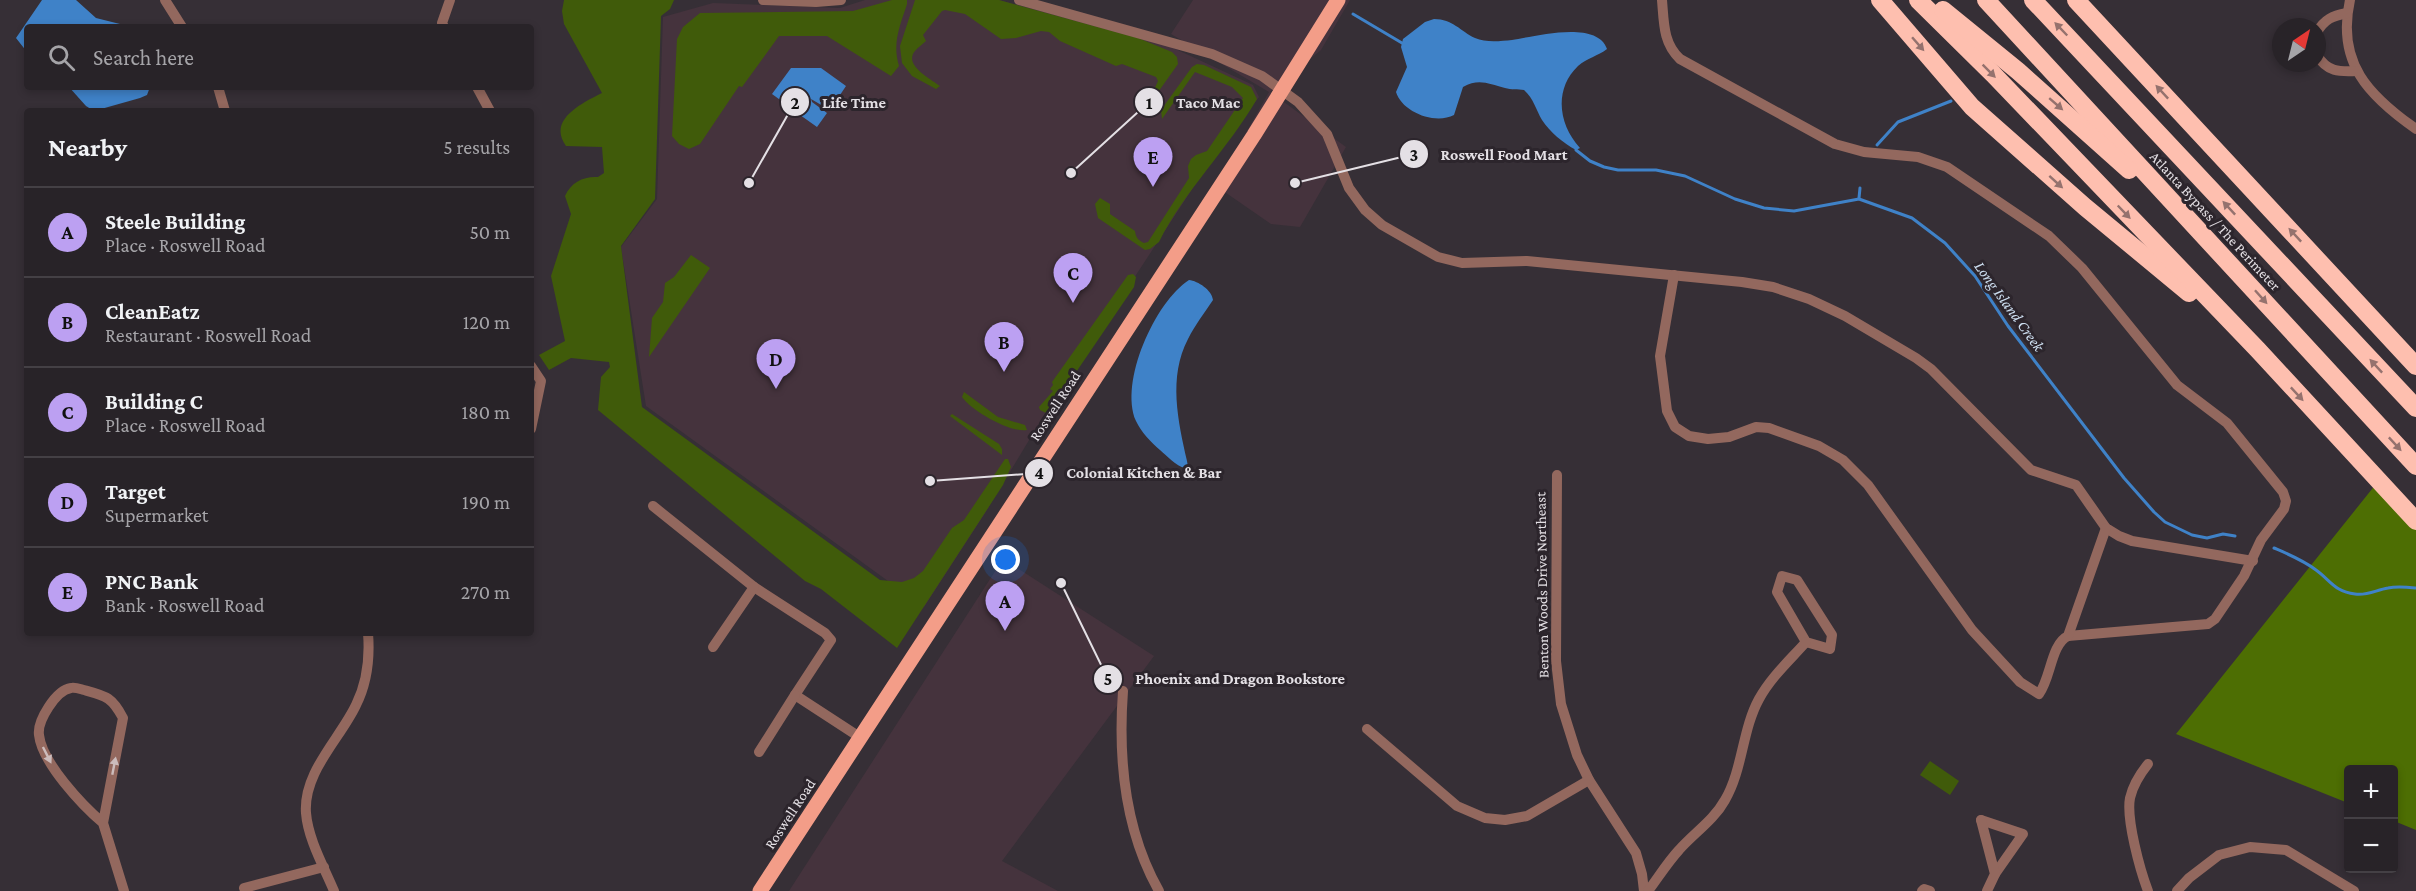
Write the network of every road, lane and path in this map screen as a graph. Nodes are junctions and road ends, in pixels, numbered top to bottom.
1 (165, 0) edge
2 (450, 0) edge
3 (763, 0) edge
4 (841, 0) edge
5 (1019, 0) edge
6 (1338, 0) edge
7 (1662, 0) edge
8 (1880, 0) edge
9 (1918, 0) edge
10 (1929, 0) edge
11 (1986, 0) edge
12 (2033, 0) edge
13 (2076, 0) edge
14 (2349, 0) edge
15 (2347, 13) junction
16 (2326, 20) edge
17 (180, 24) edge
18 (442, 24) edge
19 (2326, 66) edge
20 (2357, 71) junction
21 (219, 90) edge
22 (479, 90) edge
23 (1282, 90) junction
24 (224, 108) edge
25 (488, 108) edge
26 (2416, 129) edge
27 (2193, 223) junction
28 (1674, 275) junction
29 (2258, 350) junction
30 (2416, 366) edge
31 (534, 370) edge
32 (2416, 408) edge
33 (534, 415) edge
34 (2416, 466) edge
35 (1557, 475) dead end
36 (653, 506) dead end
37 (2416, 521) edge
38 (2106, 528) junction
39 (2253, 561) junction
40 (754, 587) junction
41 (368, 636) edge
42 (2068, 636) junction
43 (1806, 642) junction
44 (713, 647) dead end
45 (1123, 692) dead end
46 (795, 695) junction
47 (1367, 729) dead end
48 (861, 738) junction
49 (759, 752) dead end
50 (2148, 764) dead end
51 (1589, 780) junction
52 (104, 823) junction
53 (324, 867) junction
54 (1995, 874) junction
55 (244, 888) dead end
56 (124, 891) edge
57 (334, 891) edge
58 (760, 891) edge
59 (1159, 891) edge
60 (1646, 891) edge
61 (1922, 891) edge
62 (1930, 891) edge
63 (1987, 891) edge
64 (2148, 891) edge
65 (2177, 891) edge
66 (2354, 891) edge

1 - 17 street
2 - 18 street
3 - 4 street
5 - 23 street
6 - 23 main road, Roswell Road
7 - 39 street
8 -> 29 highway
9 -> 29 highway
10 -> 27 highway
11 - 27 highway, Atlanta Bypass / The Perimeter
32 -> 12 highway, Atlanta Bypass / The Perimeter
30 -> 13 highway
14 - 15 street
15 - 16 street
15 - 20 street
19 - 20 street
20 - 26 street
21 - 24 street
22 - 25 street
23 - 28 street
23 - 48 main road, Roswell Road
27 -> 34 highway, Atlanta Bypass / The Perimeter
28 - 38 street
28 - 42 street
29 -> 37 highway
31 - 33 street
35 - 51 street, Benton Woods Drive Northeast
36 - 40 street
38 - 39 street
38 - 42 street
39 - 42 street
40 - 44 street
40 - 46 street
41 - 53 street
43 - 43 street
43 - 60 street
45 - 59 street
46 - 48 street
46 - 49 street
47 - 51 street
48 - 58 main road, Roswell Road
50 - 64 street
51 - 60 street, Benton Woods Drive Northeast
52 -> 52 street
52 - 56 street
53 - 55 street
53 - 57 street
54 - 54 street
54 - 63 street
61 - 62 street
65 - 66 street

